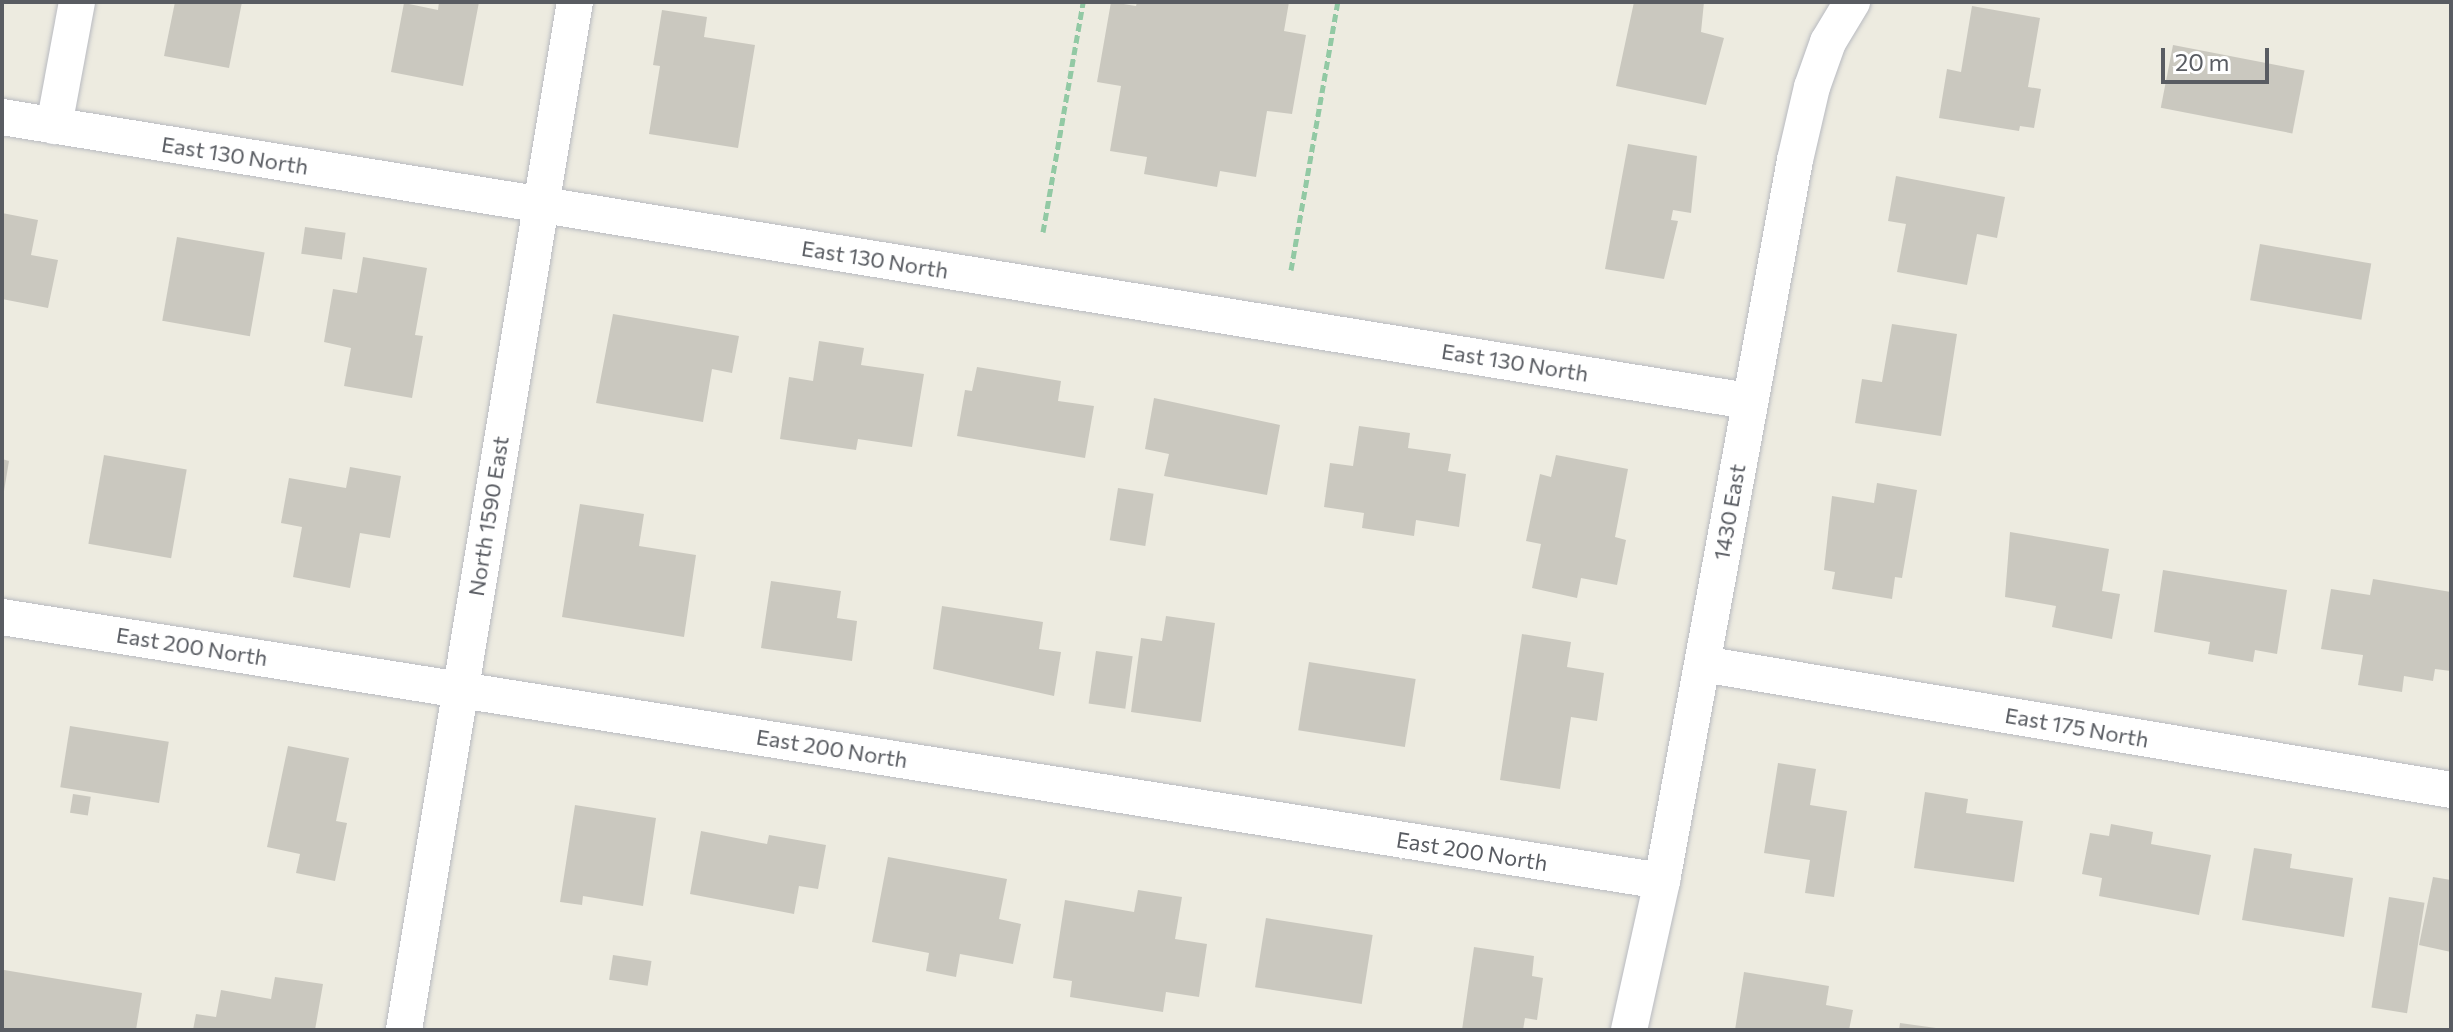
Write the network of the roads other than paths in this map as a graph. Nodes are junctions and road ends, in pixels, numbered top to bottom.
1 (77, 2) edge
2 (575, 2) edge
3 (1852, 2) edge
4 (2, 117) edge
5 (54, 126) junction
6 (540, 205) junction
7 (1748, 401) junction
8 (2, 617) edge
9 (1703, 664) junction
10 (460, 688) junction
11 (2451, 790) edge
12 (1662, 881) junction
13 (404, 1030) edge
14 (1629, 1030) edge

1 - 5 street
2 - 6 street, North 1590 East
3 - 7 street, 1430 East
4 - 5 street, East 130 North
5 - 6 street, East 130 North
6 - 7 street, East 130 North
6 - 10 street, North 1590 East
7 - 9 street, 1430 East
8 - 10 street, East 200 North
9 - 11 street, East 175 North
9 - 12 street, 1430 East
10 - 12 street, East 200 North
10 - 13 street, North 1590 East
12 - 14 street, 1430 East

